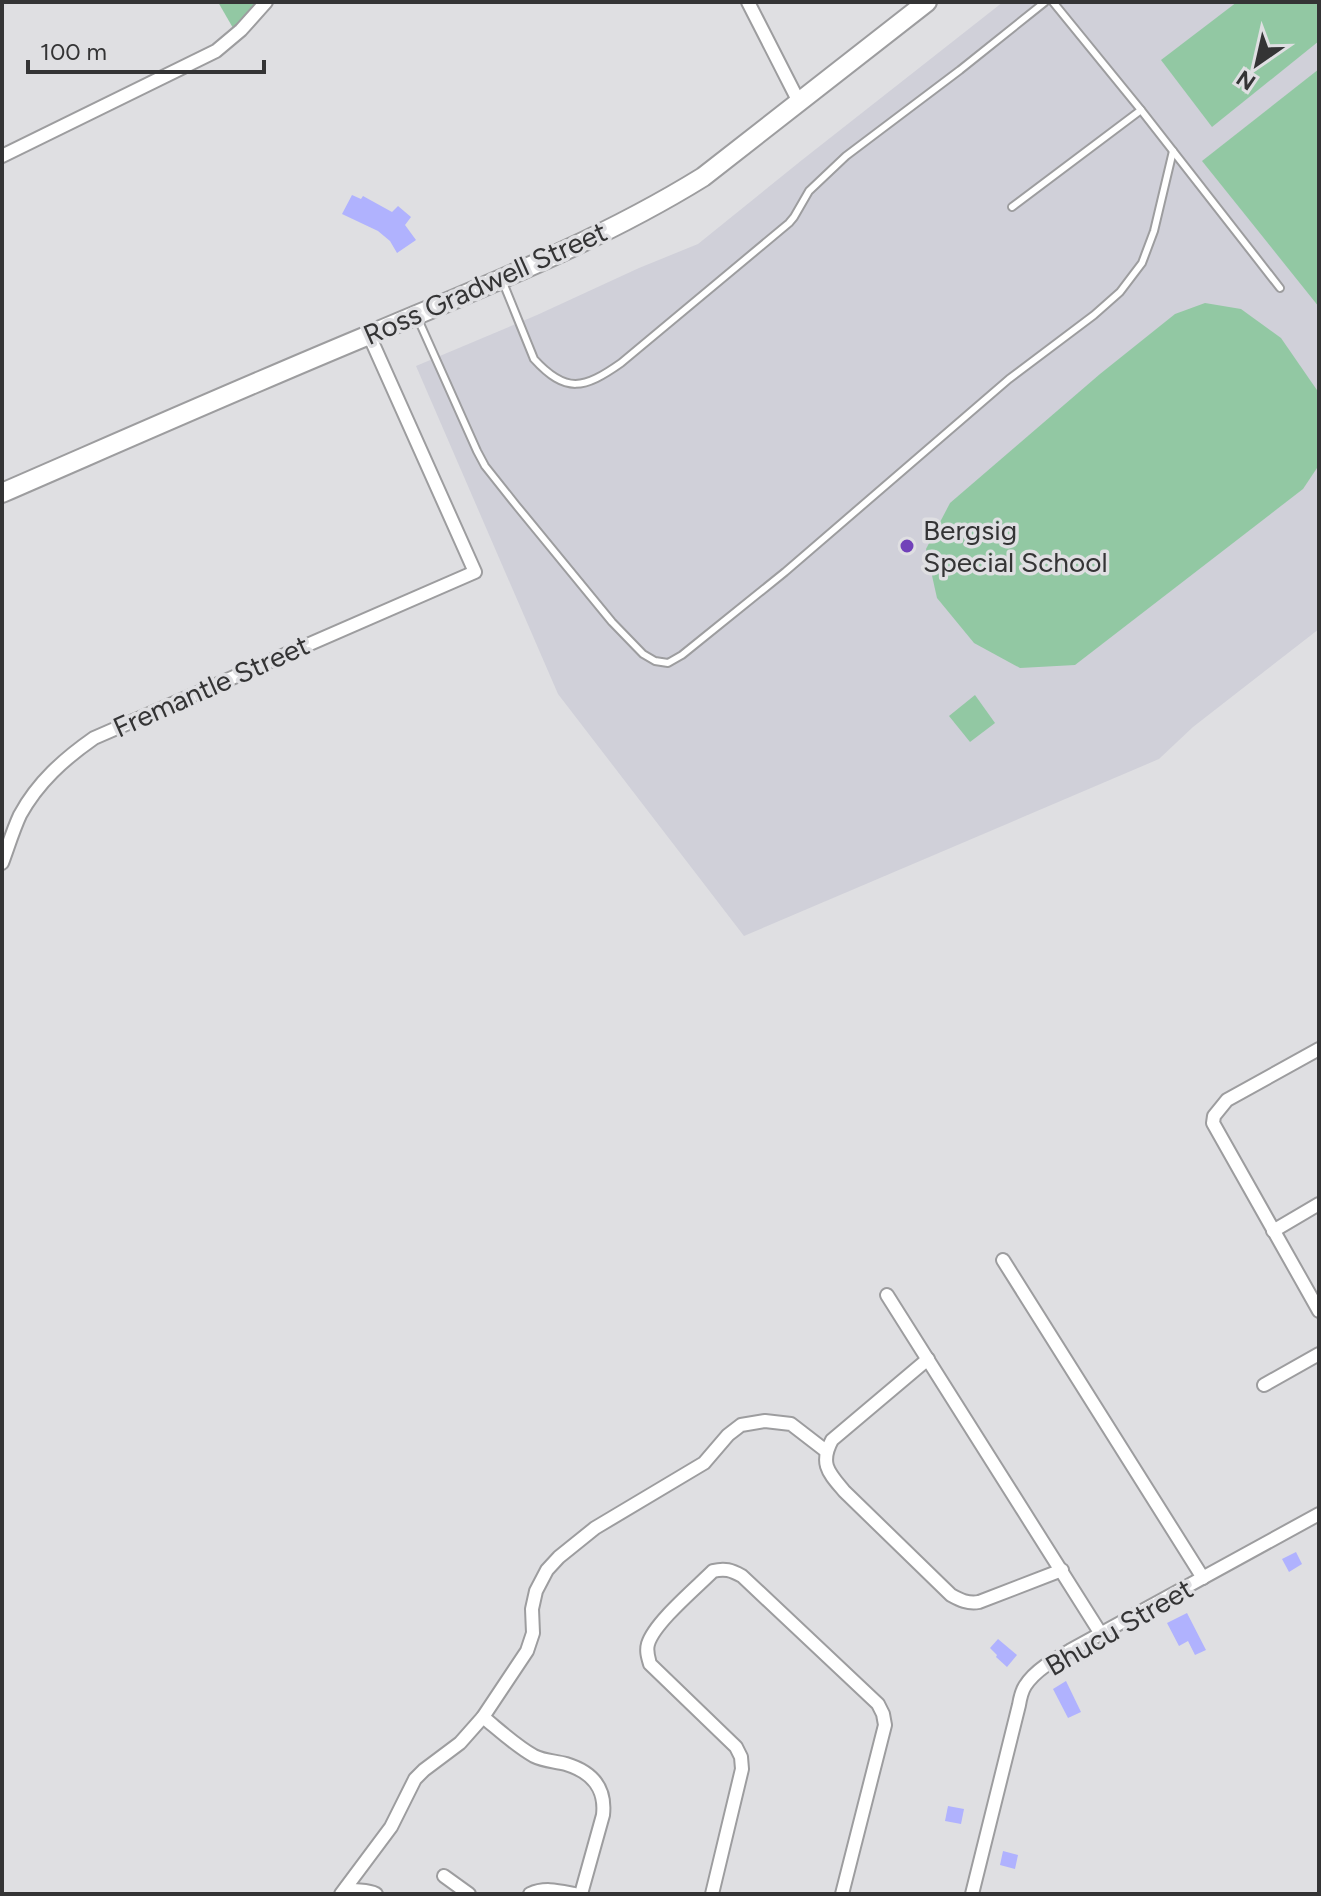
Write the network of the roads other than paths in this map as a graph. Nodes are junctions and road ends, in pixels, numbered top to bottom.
1 (266, 2) edge
2 (748, 2) edge
3 (927, 2) edge
4 (1045, 2) edge
5 (1053, 2) edge
6 (799, 102) junction
7 (1141, 110) junction
8 (1173, 151) junction
9 (2, 156) edge
10 (1012, 207) dead end
11 (502, 280) junction
12 (1280, 288) dead end
13 (416, 315) junction
14 (369, 335) junction
15 (2, 493) edge
16 (2, 863) edge
17 (1319, 1049) edge
18 (1319, 1204) edge
19 (1273, 1231) junction
20 (1003, 1260) dead end
21 (887, 1295) dead end
22 (1319, 1311) edge
23 (1319, 1354) edge
24 (928, 1359) junction
25 (1264, 1385) dead end
26 (826, 1451) junction
27 (1319, 1514) edge
28 (1062, 1570) junction
29 (1203, 1578) junction
30 (1101, 1634) junction
31 (483, 1717) junction
32 (444, 1876) dead end
33 (343, 1891) edge
34 (376, 1894) edge
35 (469, 1894) edge
36 (530, 1894) edge
37 (574, 1894) edge
38 (581, 1894) edge
39 (712, 1894) edge
40 (842, 1894) edge
41 (972, 1894) edge

1 - 9 street
2 - 6 street
3 - 6 street, Ross Gradwell Street
4 - 11 lane
5 - 7 lane
6 - 11 street, Ross Gradwell Street
7 - 8 lane
7 - 10 lane
8 - 12 lane
8 - 13 lane
11 - 13 street, Ross Gradwell Street
13 - 14 street, Ross Gradwell Street
14 - 15 street, Ross Gradwell Street
14 - 16 street, Fremantle Street
17 - 19 street
18 - 19 street
19 - 22 street
20 - 29 street
21 - 24 street
23 - 25 street
24 - 26 street
24 - 28 street
26 - 28 street
26 - 31 street
27 - 29 street, Bhucu Street
28 - 30 street
29 - 30 street, Bhucu Street
30 - 41 street, Bhucu Street
31 - 33 street
31 - 38 street
32 - 35 street
33 - 34 street
36 - 37 street
39 - 40 street

